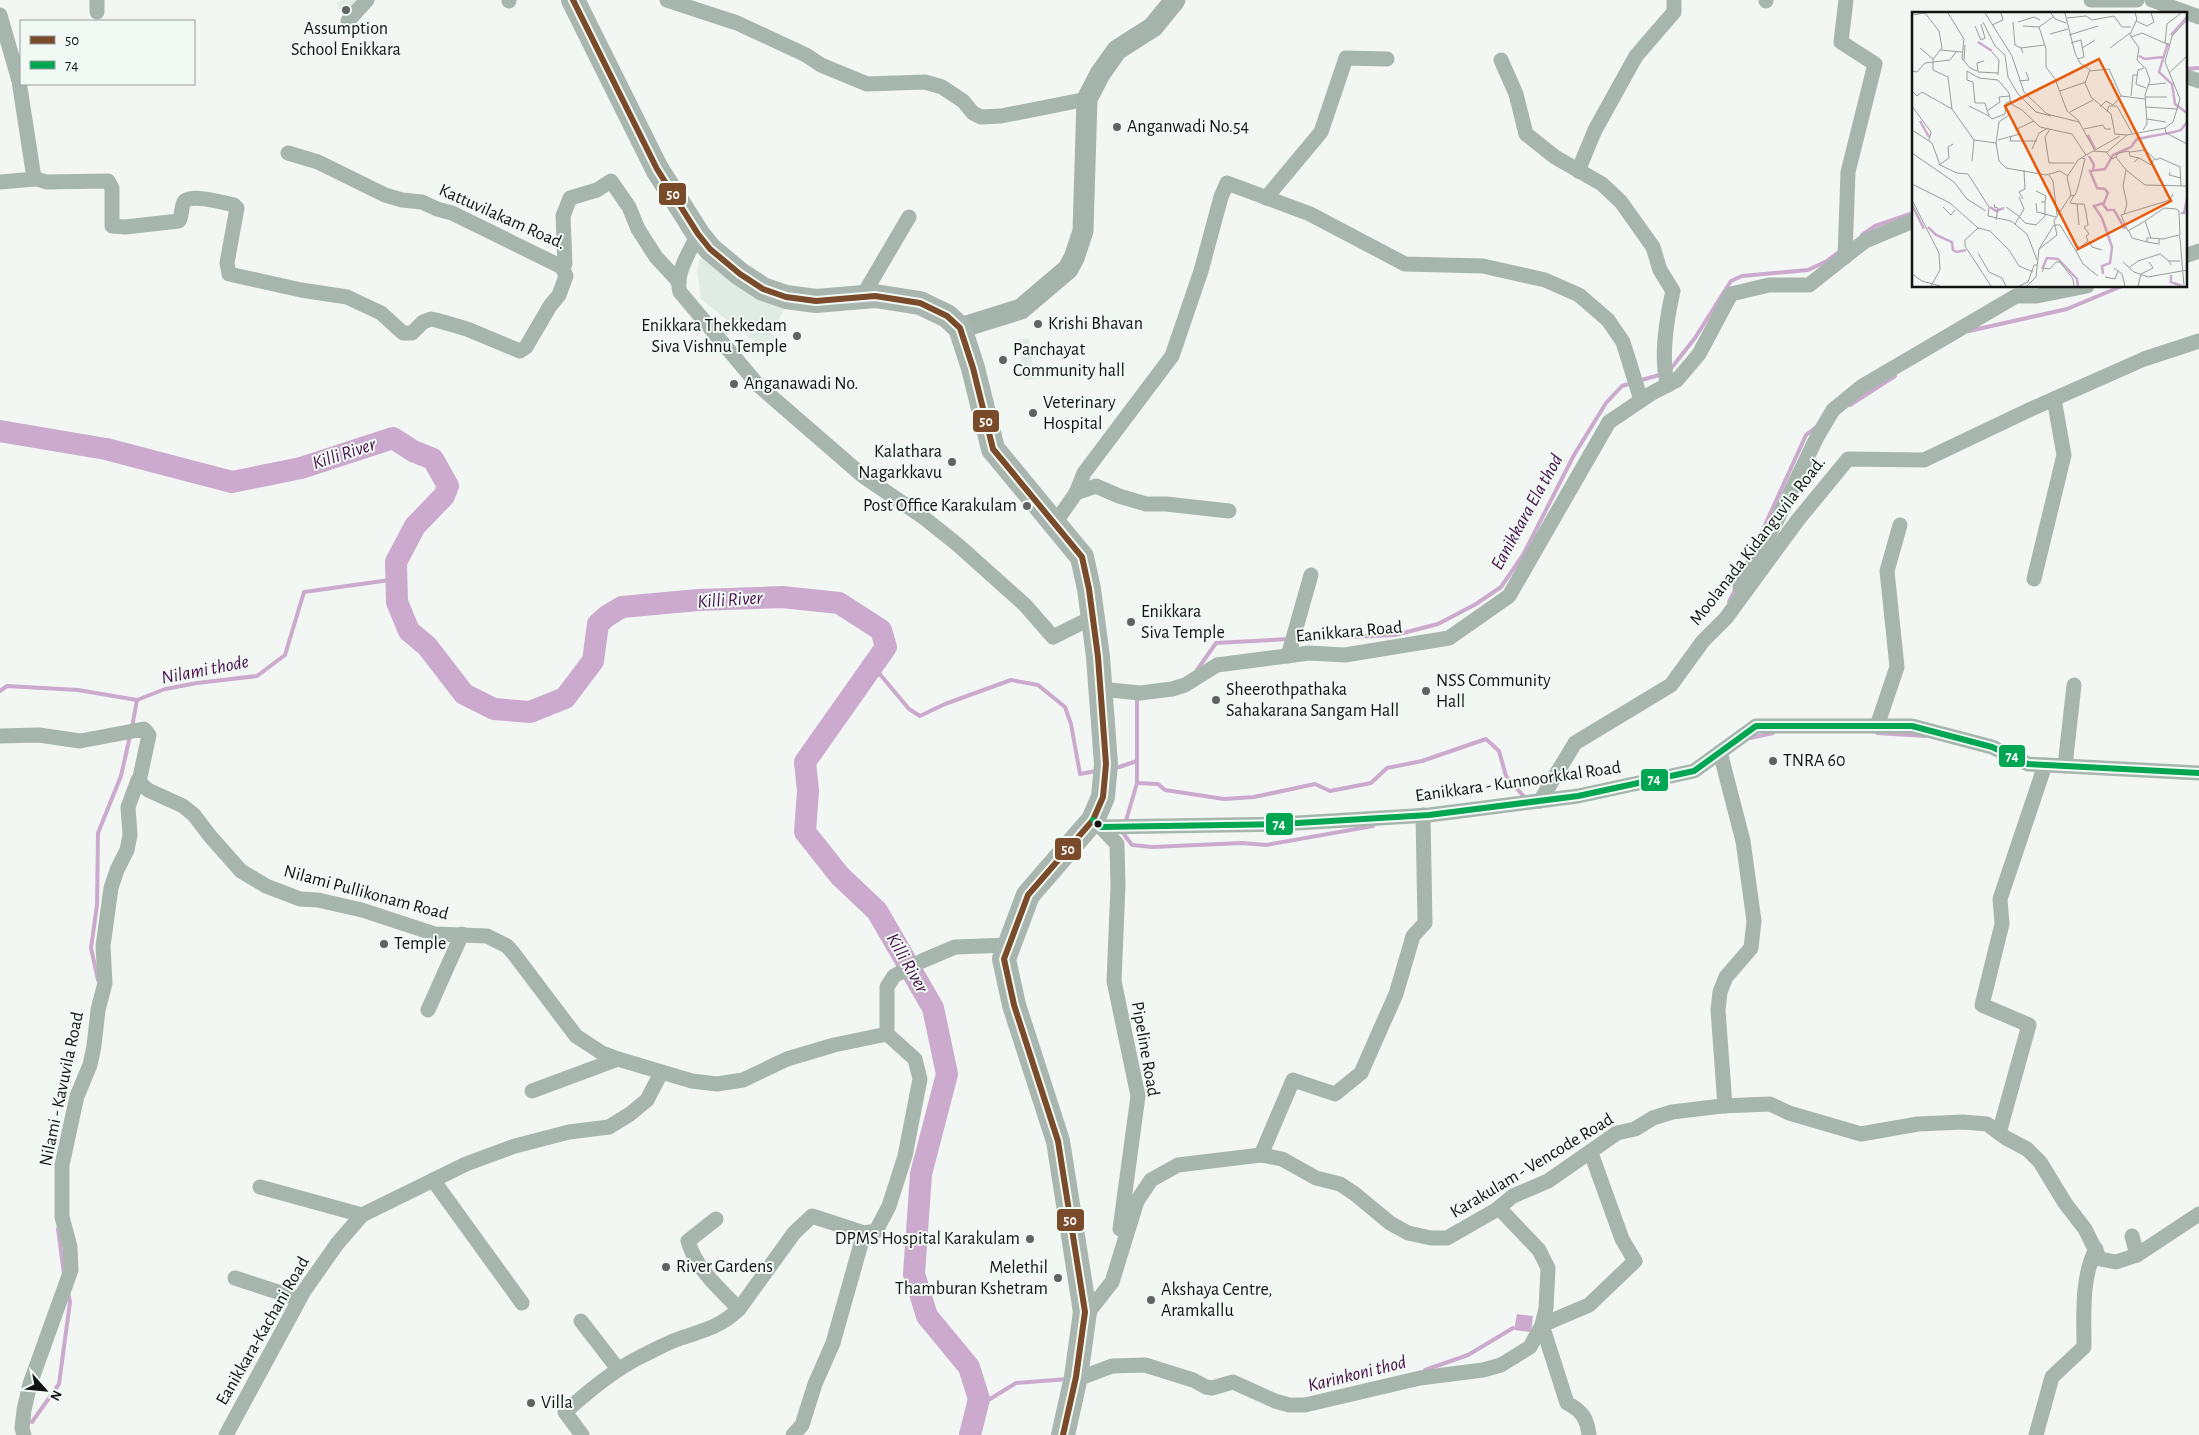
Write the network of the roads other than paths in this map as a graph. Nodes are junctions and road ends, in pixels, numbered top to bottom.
1 (367, 0) edge
2 (573, 0) edge
3 (667, 0) edge
4 (1175, 0) edge
5 (1674, 0) edge
6 (1846, 0) edge
7 (2091, 0) edge
8 (2137, 0) edge
9 (2152, 0) edge
10 (2185, 12) edge
11 (2186, 12) edge
12 (0, 15) edge
13 (2199, 17) edge
14 (348, 21) dead end
15 (1387, 59) dead end
16 (1501, 60) dead end
17 (2186, 77) edge
18 (2199, 81) edge
19 (20, 82) edge
20 (20, 85) edge
21 (1087, 99) junction
22 (288, 153) dead end
23 (1578, 170) junction
24 (35, 180) junction
25 (0, 182) edge
26 (1266, 198) junction
27 (909, 217) dead end
28 (1912, 221) edge
29 (698, 234) junction
30 (2199, 251) edge
31 (2186, 256) edge
32 (1845, 257) junction
33 (562, 267) junction
34 (679, 282) junction
35 (2077, 288) edge
36 (862, 297) junction
37 (960, 328) junction
38 (2199, 341) edge
39 (1668, 385) junction
40 (1638, 389) junction
41 (2054, 399) junction
42 (1076, 493) junction
43 (1229, 511) dead end
44 (1055, 523) junction
45 (1900, 525) dead end
46 (1311, 575) dead end
47 (2034, 579) dead end
48 (1093, 617) junction
49 (1726, 618) junction
50 (1292, 644) junction
51 (2074, 685) dead end
52 (1100, 689) junction
53 (1877, 726) junction
54 (0, 736) edge
55 (1720, 752) junction
56 (2045, 765) junction
57 (2065, 766) junction
58 (2199, 773) edge
59 (138, 780) junction
60 (1535, 801) junction
61 (1423, 815) junction
62 (1103, 824) junction
63 (462, 934) junction
64 (1009, 945) junction
65 (428, 1010) dead end
66 (886, 1034) junction
67 (618, 1059) junction
68 (660, 1073) junction
69 (532, 1092) dead end
70 (1725, 1106) junction
71 (1999, 1133) junction
72 (1591, 1152) junction
73 (1261, 1155) junction
74 (433, 1180) junction
75 (260, 1187) dead end
76 (1499, 1208) junction
77 (2199, 1214) edge
78 (362, 1215) junction
79 (716, 1220) dead end
80 (864, 1233) junction
81 (2132, 1236) dead end
82 (2096, 1249) junction
83 (2137, 1255) junction
84 (235, 1278) dead end
85 (1112, 1282) junction
86 (299, 1300) junction
87 (522, 1303) dead end
88 (739, 1309) junction
89 (1085, 1312) junction
90 (581, 1322) dead end
91 (1542, 1325) junction
92 (618, 1369) junction
93 (1076, 1377) junction
94 (24, 1435) edge
95 (226, 1435) edge
96 (582, 1435) edge
97 (793, 1435) edge
98 (1063, 1435) edge
99 (1589, 1435) edge
100 (2036, 1435) edge

1 - 14 street
2 - 29 main road
3 - 21 street
4 - 21 street
5 - 23 street
6 - 32 street
7 - 8 street
9 - 10 street
11 - 13 street
12 - 19 street
15 - 26 street
16 - 23 street
17 - 18 street
20 - 24 street
21 - 37 street
22 - 33 street, Kattuvilakam Road.
23 - 39 street
24 - 25 street
24 - 33 street
26 - 40 street
26 - 42 street
27 - 36 street
28 - 32 street, Eanikkara Road
29 - 34 street
29 - 36 main road
30 - 31 street
32 - 39 street, Eanikkara Road
33 - 34 street, Kattuvilakam Road.
34 - 48 street
35 - 49 street
36 - 37 main road
37 - 44 main road
38 - 41 street, Moolanada Kidanguvila Road.
39 - 40 street, Eanikkara Road
40 - 50 street, Eanikkara Road
41 - 47 street
41 - 49 street, Moolanada Kidanguvila Road.
42 - 43 street
42 - 44 street
44 - 48 main road
45 - 53 street
46 - 50 street
48 - 52 main road
49 - 60 street, Moolanada Kidanguvila Road.
50 - 52 street, Eanikkara Road
51 - 57 street
52 - 62 main road
53 - 55 street, Eanikkara - Kunnoorkkal Road
53 - 56 street, Eanikkara - Kunnoorkkal Road
54 - 59 street
55 - 60 street, Eanikkara - Kunnoorkkal Road
55 - 70 street
56 - 57 street, Eanikkara - Kunnoorkkal Road
56 - 71 street
57 - 58 street, Eanikkara - Kunnoorkkal Road
59 - 63 street, Nilami Pullikonam Road
59 - 94 street, Nilami - Kavuvila Road
60 - 61 street, Eanikkara - Kunnoorkkal Road
61 - 62 street, Eanikkara - Kunnoorkkal Road
61 - 73 street
62 - 64 main road
62 - 85 street, Pipeline Road
63 - 65 street
63 - 67 street, Nilami Pullikonam Road
64 - 66 street
64 - 89 main road
66 - 68 street
66 - 80 street
67 - 68 street, Nilami Pullikonam Road
67 - 69 street
68 - 74 street, Eanikkara-Kachani Road
70 - 71 street, Karakulam - Vencode Road
70 - 72 street, Karakulam - Vencode Road
71 - 82 street, Karakulam - Vencode Road
72 - 76 street, Karakulam - Vencode Road
72 - 91 street
73 - 76 street, Karakulam - Vencode Road
73 - 85 street, Karakulam - Vencode Road
74 - 78 street, Eanikkara-Kachani Road
74 - 87 street
75 - 78 street
76 - 91 street
77 - 83 street, Karakulam - Vencode Road
78 - 86 street, Eanikkara-Kachani Road
79 - 88 street
80 - 88 street
80 - 97 street
81 - 83 street
82 - 83 street, Karakulam - Vencode Road
82 - 100 street
84 - 86 street
85 - 89 street, Karakulam - Vencode Road
86 - 95 street, Eanikkara-Kachani Road
88 - 92 street
89 - 93 main road
90 - 92 street
91 - 93 street
91 - 99 street
92 - 96 street
93 - 98 main road

